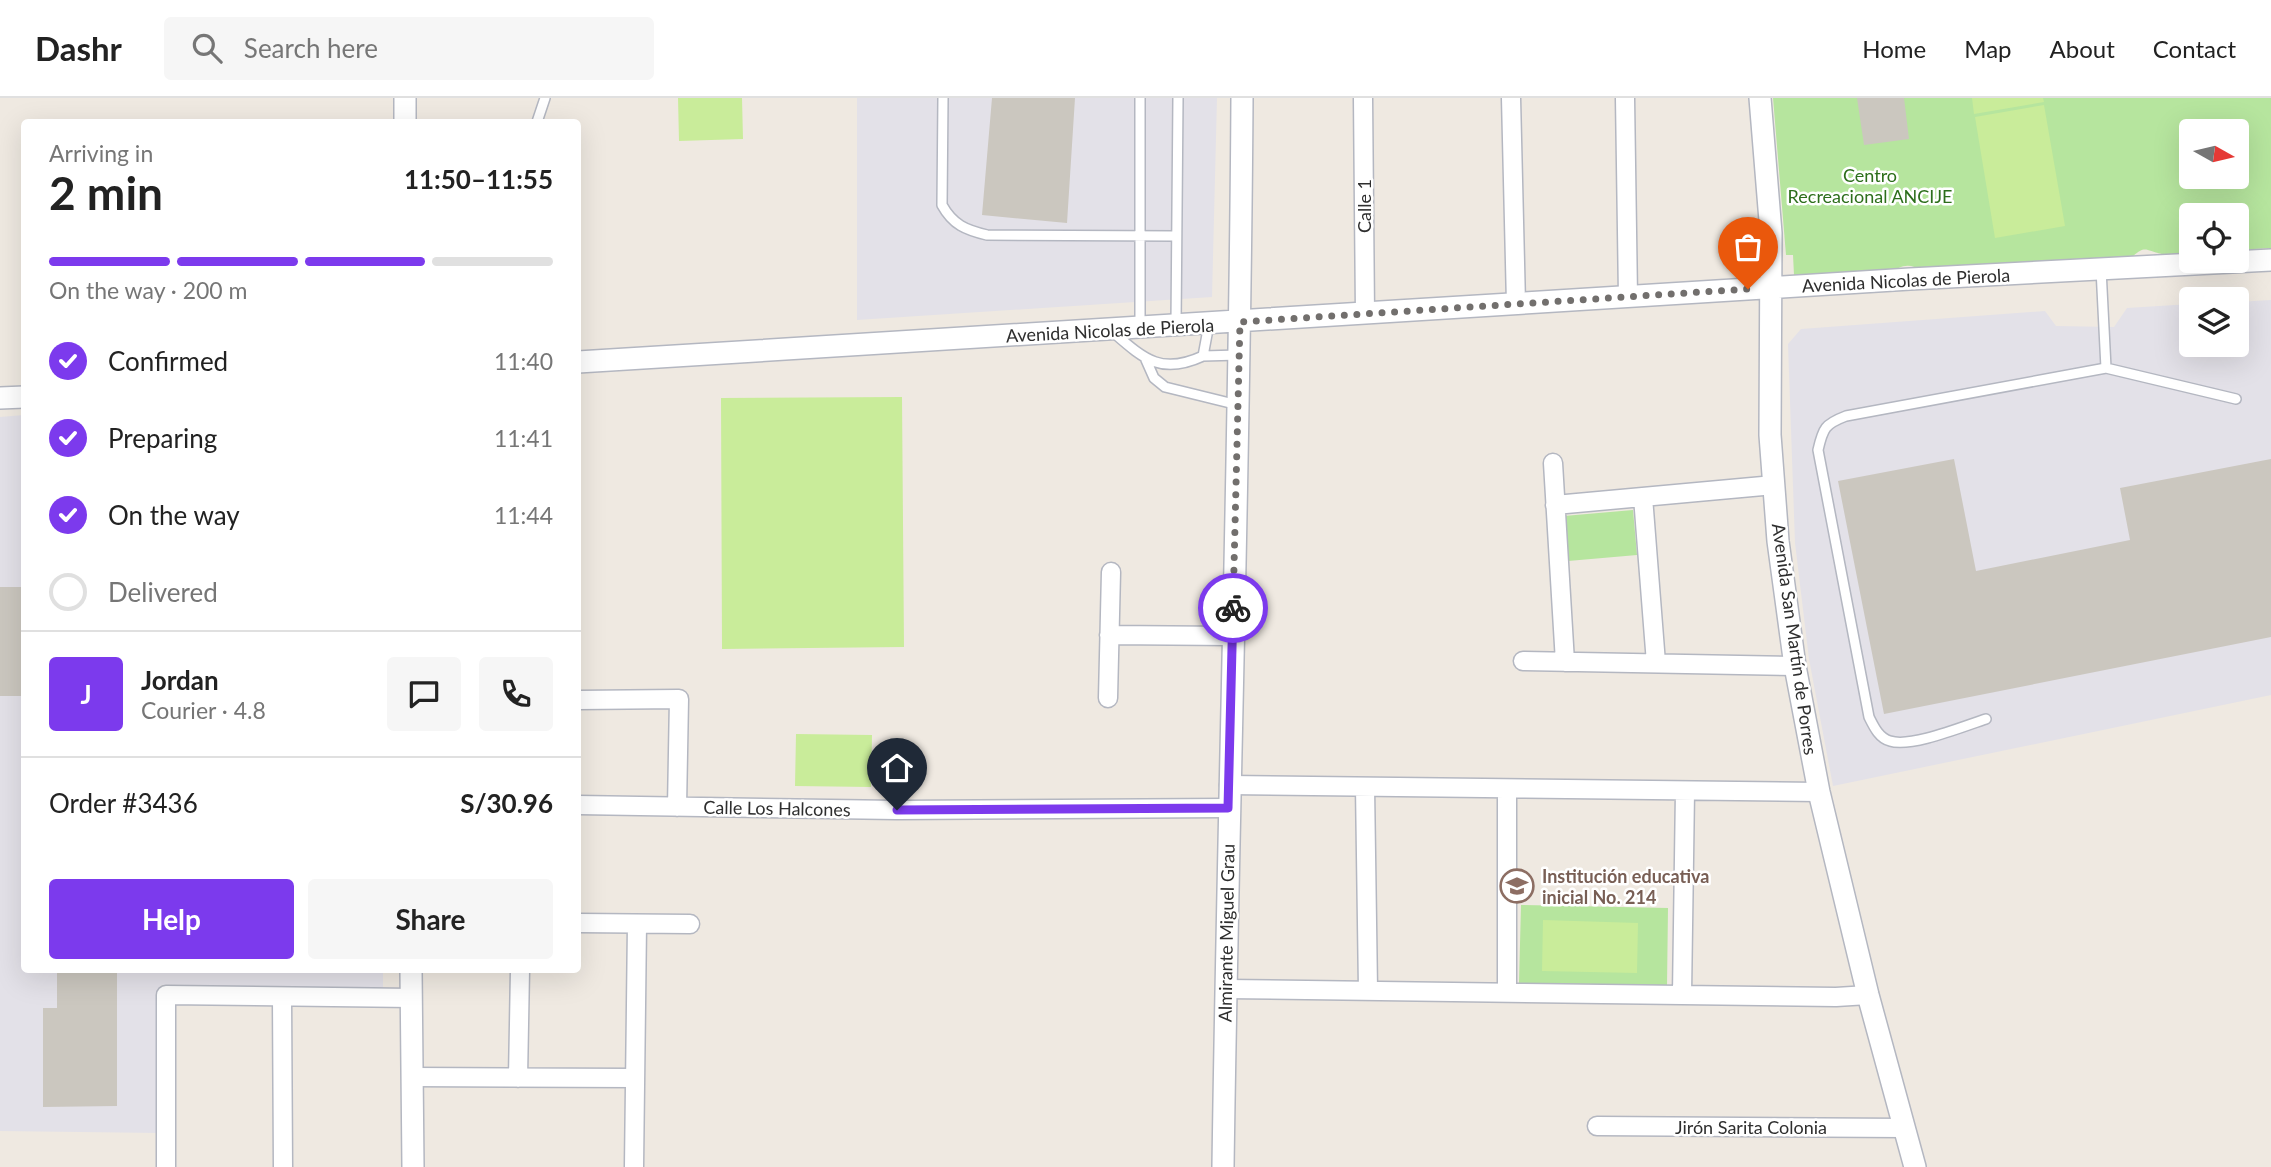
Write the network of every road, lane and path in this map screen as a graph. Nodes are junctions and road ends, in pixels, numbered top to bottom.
1 (405, 98) edge
2 (545, 98) edge
3 (943, 98) edge
4 (1140, 98) edge
5 (1178, 98) edge
6 (1363, 98) edge
7 (1511, 98) edge
8 (1625, 98) edge
9 (1760, 98) edge
10 (1245, 99) edge
11 (405, 119) edge
12 (538, 119) edge
13 (1139, 236) junction
14 (1175, 236) junction
15 (2271, 260) edge
16 (2101, 269) junction
17 (1772, 288) junction
18 (1628, 296) junction
19 (1516, 304) junction
20 (1365, 314) junction
21 (1240, 322) junction
22 (1209, 324) junction
23 (1176, 326) junction
24 (1140, 328) junction
25 (1110, 330) junction
26 (1239, 355) junction
27 (1203, 356) junction
28 (1146, 360) junction
29 (581, 362) edge
30 (2106, 368) junction
31 (21, 397) edge
32 (0, 398) edge
33 (2236, 399) dead end
34 (1238, 404) junction
35 (1553, 463) dead end
36 (1774, 485) junction
37 (1643, 497) junction
38 (1555, 505) junction
39 (1111, 572) dead end
40 (1109, 635) junction
41 (1232, 636) junction
42 (1523, 661) dead end
43 (1565, 662) junction
44 (1656, 663) junction
45 (1795, 666) junction
46 (1108, 698) dead end
47 (581, 700) edge
48 (1986, 719) dead end
49 (1229, 785) junction
50 (1365, 787) junction
51 (1507, 789) junction
52 (1685, 791) junction
53 (1819, 792) junction
54 (581, 805) edge
55 (677, 807) junction
56 (1228, 808) junction
57 (581, 923) edge
58 (637, 924) junction
59 (690, 924) dead end
60 (411, 973) edge
61 (520, 973) edge
62 (1226, 989) junction
63 (1368, 990) junction
64 (1507, 992) junction
65 (1682, 994) junction
66 (1868, 995) junction
67 (282, 997) junction
68 (412, 998) junction
69 (412, 1077) junction
70 (635, 1077) junction
71 (518, 1078) junction
72 (1597, 1126) dead end
73 (1905, 1128) junction
74 (166, 1167) edge
75 (283, 1167) edge
76 (413, 1167) edge
77 (634, 1167) edge
78 (1223, 1167) edge
79 (1916, 1167) edge

1 - 11 street
2 - 12 lane
3 - 13 lane
4 - 13 lane
5 - 14 lane
6 - 20 street, Calle 1
7 - 19 street
8 - 18 street
9 - 17 street, Avenida San Martín de Porres
10 - 21 street, Almirante Miguel Grau
13 - 14 lane
13 - 24 lane
14 - 23 lane
15 - 16 street, Avenida Nicolas de Pierola
16 - 17 street, Avenida Nicolas de Pierola
16 - 30 lane
17 - 18 street, Avenida Nicolas de Pierola
17 - 36 street, Avenida San Martín de Porres
18 - 19 street, Avenida Nicolas de Pierola
19 - 20 street, Avenida Nicolas de Pierola
20 - 21 street, Avenida Nicolas de Pierola
21 - 22 street, Avenida Nicolas de Pierola
21 - 26 street, Almirante Miguel Grau
22 - 23 street, Avenida Nicolas de Pierola
22 - 27 lane
23 - 24 street, Avenida Nicolas de Pierola
24 - 25 street, Avenida Nicolas de Pierola
25 - 28 lane
25 - 29 street, Avenida Nicolas de Pierola
26 - 27 lane
26 - 34 street, Almirante Miguel Grau
27 - 28 lane
28 - 34 lane
30 - 33 lane
30 - 48 lane
31 - 32 street
34 - 41 street, Almirante Miguel Grau
35 - 38 street
36 - 37 street
36 - 45 street, Avenida San Martín de Porres
37 - 38 street
37 - 44 street
38 - 43 street
39 - 40 street
40 - 41 street
40 - 46 street
41 - 49 street, Almirante Miguel Grau
42 - 43 street
43 - 44 street
44 - 45 street
45 - 53 street, Avenida San Martín de Porres
47 - 55 street
49 - 50 street
49 - 56 street, Almirante Miguel Grau
50 - 51 street
50 - 63 street
51 - 52 street
51 - 64 street
52 - 53 street
52 - 65 street
53 - 66 street, Avenida San Martín de Porres
54 - 55 street, Calle Los Halcones
55 - 56 street, Calle Los Halcones
56 - 62 street, Almirante Miguel Grau
57 - 58 street
58 - 59 street
58 - 70 street
60 - 68 street
61 - 71 street
62 - 63 street
62 - 78 street, Almirante Miguel Grau
63 - 64 street
64 - 65 street
65 - 66 street
66 - 73 street, Avenida San Martín de Porres
67 - 68 street
67 - 74 street
67 - 75 street
68 - 69 street
69 - 71 street
69 - 76 street
70 - 71 street
70 - 77 street
72 - 73 street, Jirón Sarita Colonia
73 - 79 street, Avenida San Martín de Porres

